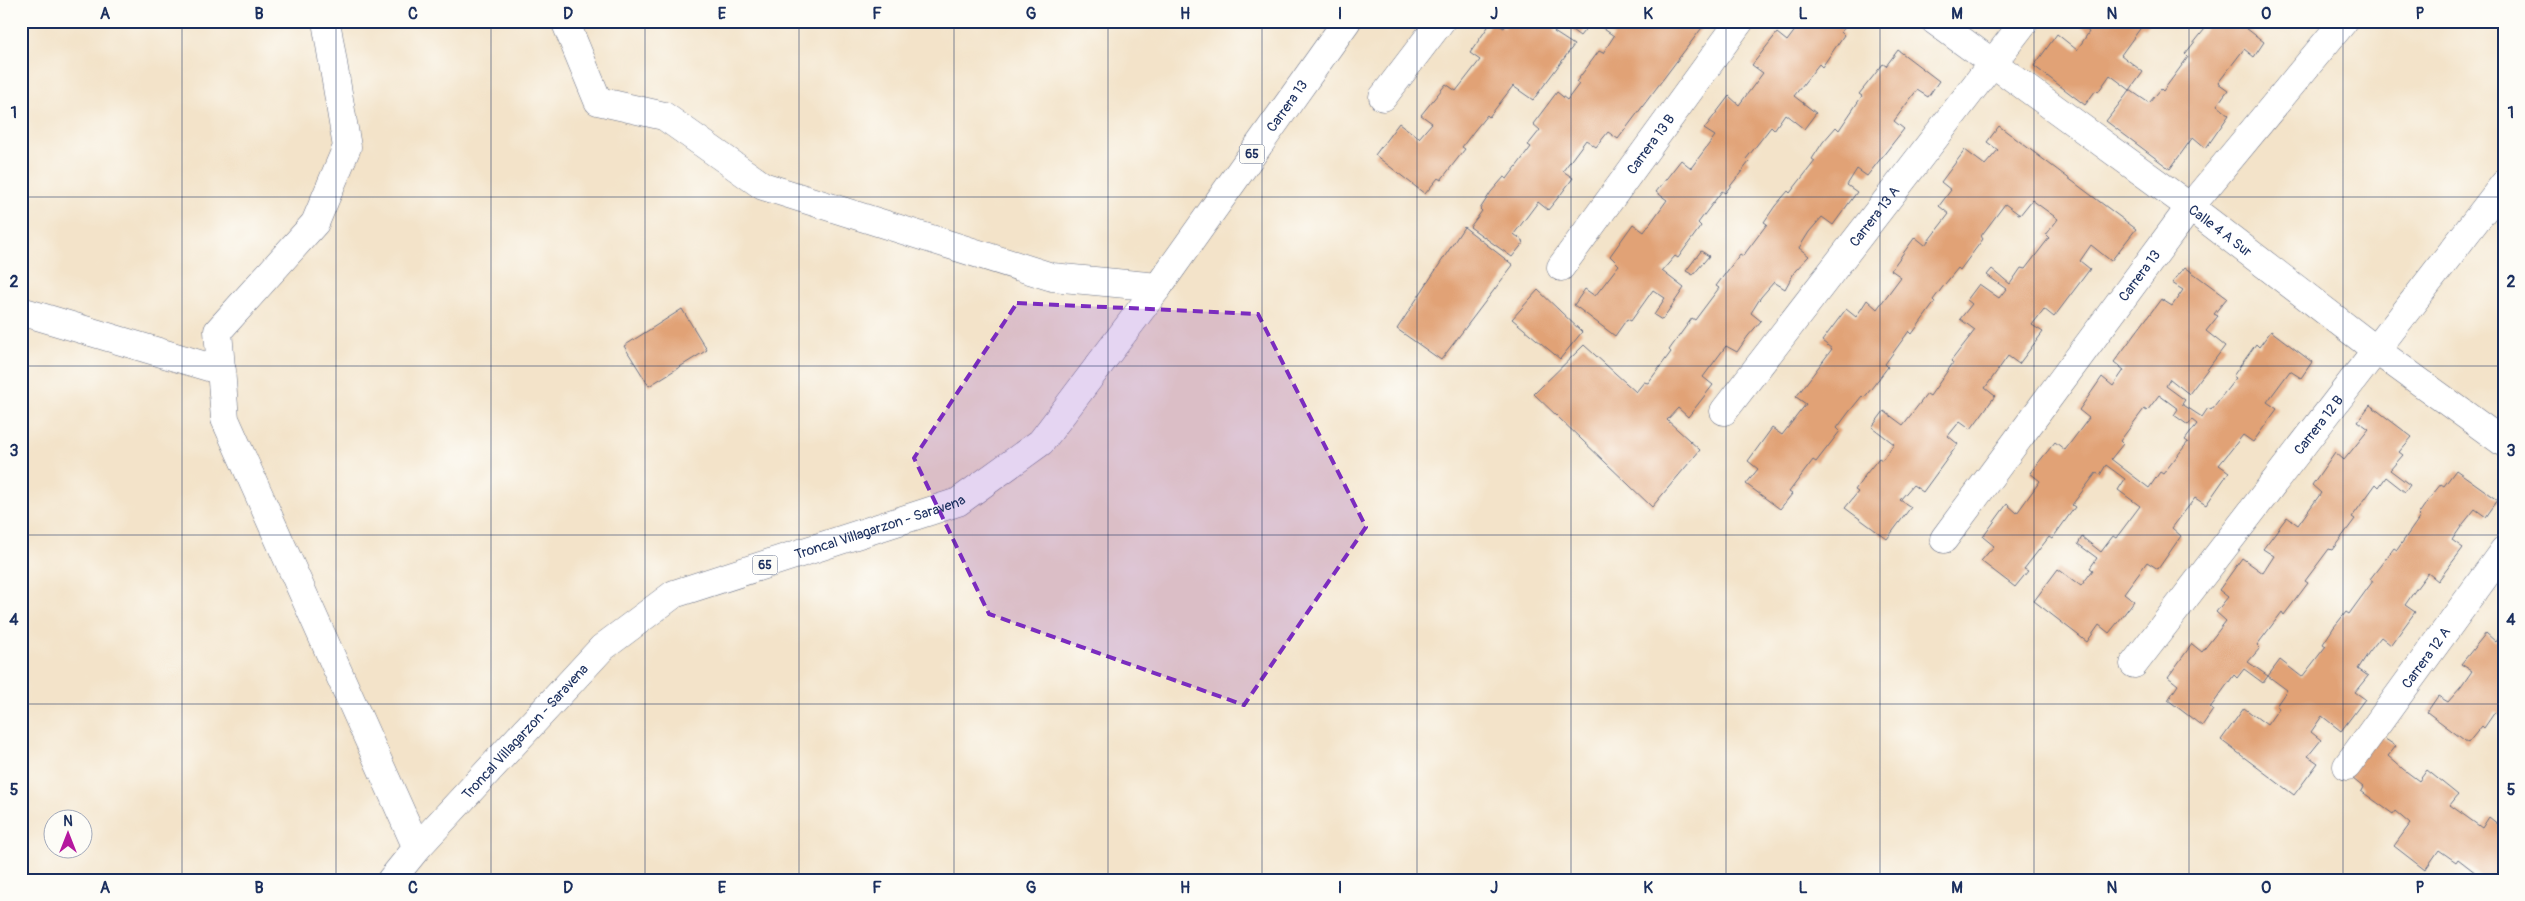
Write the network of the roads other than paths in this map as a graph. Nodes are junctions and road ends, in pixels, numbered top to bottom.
1 (326, 21) edge
2 (565, 21) edge
3 (1347, 21) edge
4 (1440, 21) edge
5 (1740, 21) edge
6 (1935, 21) edge
7 (2025, 21) edge
8 (2344, 21) edge
9 (1992, 63) junction
10 (1383, 97) dead end
11 (2504, 184) edge
12 (2190, 206) junction
13 (1561, 267) dead end
14 (1158, 287) junction
15 (21, 310) edge
16 (2376, 350) junction
17 (222, 371) junction
18 (1724, 411) dead end
19 (2504, 443) edge
20 (1944, 539) dead end
21 (2504, 550) edge
22 (2134, 664) dead end
23 (2347, 766) dead end
24 (417, 848) junction
25 (391, 880) edge

1 - 17 street
2 - 14 street
3 - 14 street, Carrera 13 / 65
4 - 10 street
5 - 13 street, Carrera 13 B
6 - 9 street, Calle 4 A Sur
7 - 9 street, Carrera 13 A
8 - 12 street, Carrera 13
9 - 12 street, Calle 4 A Sur
9 - 18 street, Carrera 13 A
11 - 16 street, Carrera 12 B
12 - 16 street, Calle 4 A Sur
12 - 20 street, Carrera 13
14 - 24 street, Troncal Villagarzon - Saravena / 65
15 - 17 street
16 - 19 street, Calle 4 A Sur
16 - 22 street, Carrera 12 B
17 - 24 street
21 - 23 street, Carrera 12 A
24 - 25 street, Troncal Villagarzon - Saravena / 65

